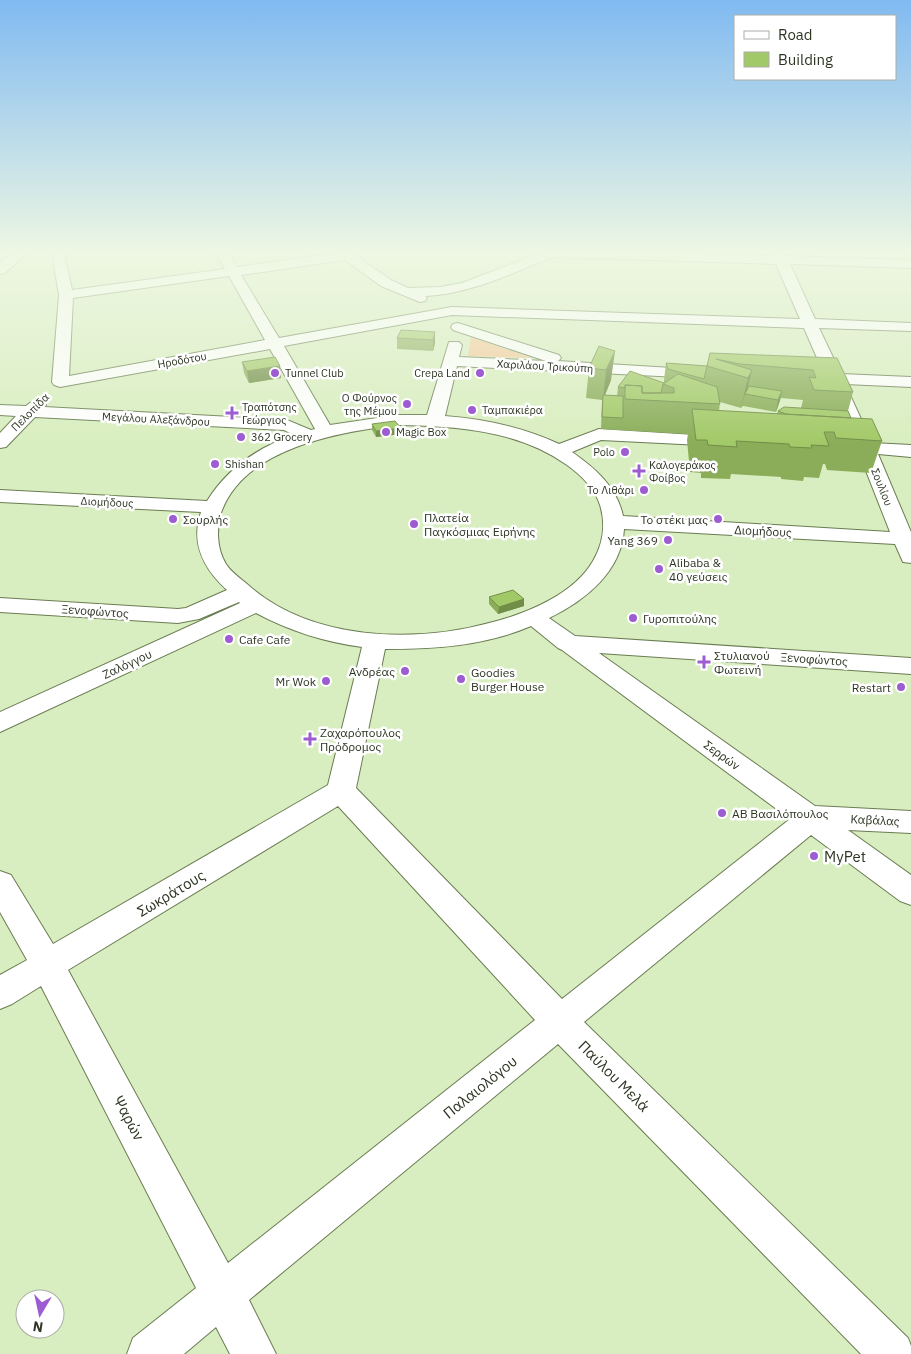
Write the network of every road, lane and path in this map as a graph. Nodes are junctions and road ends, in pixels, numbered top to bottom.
1 (65, 316) edge
2 (257, 316) edge
3 (450, 316) edge
4 (806, 316) edge
5 (455, 319) junction
6 (809, 324) junction
7 (911, 327) edge
8 (273, 344) junction
9 (450, 361) junction
10 (584, 368) junction
11 (714, 374) edge
12 (803, 377) edge
13 (833, 379) junction
14 (60, 382) junction
15 (911, 382) edge
16 (630, 385) edge
17 (0, 410) edge
18 (30, 412) junction
19 (435, 420) junction
20 (317, 434) junction
21 (739, 441) edge
22 (0, 442) edge
23 (833, 446) edge
24 (866, 449) junction
25 (558, 451) junction
26 (911, 451) edge
27 (0, 496) edge
28 (213, 506) junction
29 (614, 522) junction
30 (907, 538) edge
31 (911, 557) edge
32 (247, 599) junction
33 (0, 604) edge
34 (533, 617) junction
35 (198, 621) junction
36 (374, 641) junction
37 (566, 643) junction
38 (911, 666) edge
39 (0, 722) edge
40 (341, 791) junction
41 (810, 819) junction
42 (911, 822) edge
43 (0, 884) edge
44 (911, 892) edge
45 (48, 966) junction
46 (0, 994) edge
47 (560, 1022) junction
48 (222, 1294) junction
49 (148, 1354) edge
50 (254, 1354) edge
51 (892, 1354) edge

1 - 14 street
2 - 8 street
3 - 5 street
4 - 6 street, Σουλίου
5 - 6 street
5 - 8 street, Ηροδότου
5 - 9 street
5 - 10 street
6 - 7 street
6 - 13 street, Σουλίου
8 - 14 street, Ηροδότου
8 - 20 street
9 - 10 street, Χαριλάου Τρικούπη
9 - 19 street
10 - 11 street, Χαριλάου Τρικούπη
10 - 16 street
12 - 13 street
13 - 15 street
13 - 24 street, Σουλίου
14 - 18 street, Πελοπίδα
17 - 18 street, Μεγάλου Αλεξάνδρου
18 - 20 street, Μεγάλου Αλεξάνδρου
18 - 22 street, Πελοπίδα
19 - 20 street
19 - 25 street
20 - 28 street
21 - 25 street
23 - 24 street
24 - 26 street
24 - 30 street, Σουλίου
25 - 29 street
27 - 28 street, Διομήδους
28 - 32 street
29 - 30 street, Διομήδους
29 - 34 street
30 - 31 street, Σουλίου
32 - 35 street, Ζαλόγγου
32 - 36 street
33 - 35 street, Ξενοφώντος
34 - 36 street
34 - 37 street, Σερρών
35 - 39 street, Ζαλόγγου
36 - 40 street
37 - 38 street, Ξενοφώντος
37 - 41 street, Σερρών
40 - 45 street, Σωκράτους
40 - 47 street, Παύλου Μελά
41 - 42 street, Καβάλας
41 - 44 street, Σερρών
41 - 47 street, Παλαιολόγου
43 - 45 street, Ψαρών
45 - 46 street, Σωκράτους
45 - 48 street, Ψαρών
47 - 48 street, Παλαιολόγου
47 - 51 street, Παύλου Μελά
48 - 49 street, Παλαιολόγου
48 - 50 street, Ψαρών

